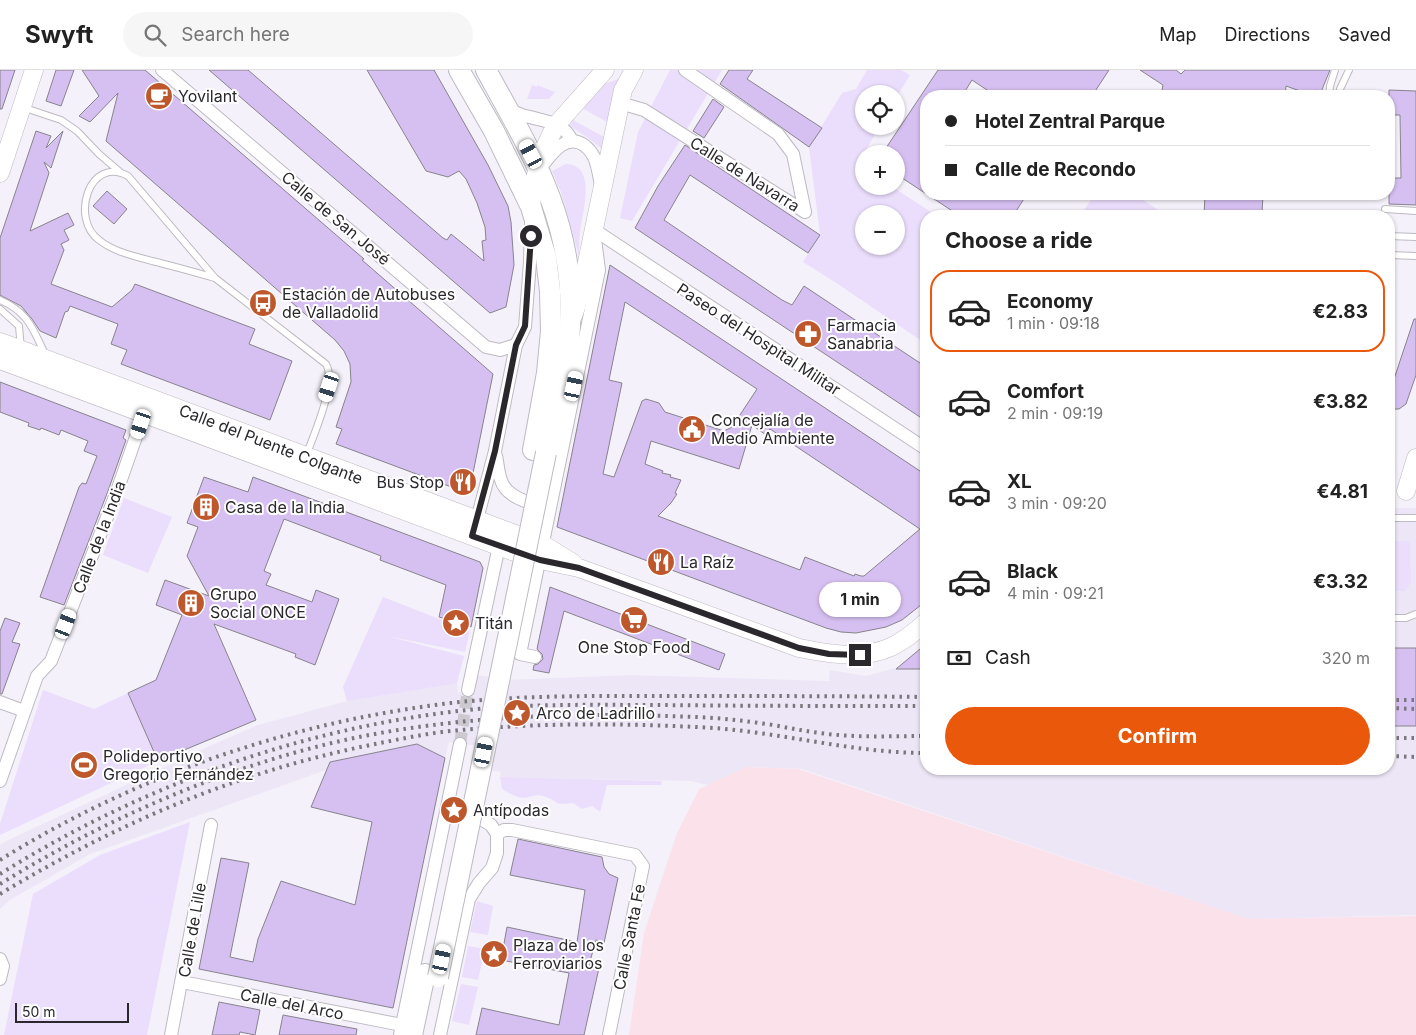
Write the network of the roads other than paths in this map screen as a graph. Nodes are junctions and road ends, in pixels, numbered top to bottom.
1 (34, 70) edge
2 (162, 70) edge
3 (459, 70) edge
4 (486, 70) edge
5 (605, 70) edge
6 (634, 70) edge
7 (685, 70) edge
8 (1335, 70) edge
9 (1349, 70) edge
10 (1330, 90) edge
11 (1340, 90) edge
12 (620, 103) junction
13 (22, 107) junction
14 (507, 109) junction
15 (557, 124) junction
16 (572, 141) junction
17 (539, 170) junction
18 (0, 173) edge
19 (121, 173) junction
20 (602, 187) junction
21 (531, 207) junction
22 (1385, 209) dead end
23 (1416, 211) edge
24 (593, 229) junction
25 (1395, 236) edge
26 (1416, 237) edge
27 (1395, 255) edge
28 (1416, 256) edge
29 (215, 278) junction
30 (0, 300) edge
31 (0, 308) edge
32 (570, 326) junction
33 (0, 342) edge
34 (516, 345) junction
35 (21, 350) junction
36 (0, 360) edge
37 (48, 360) junction
38 (144, 414) junction
39 (920, 445) edge
40 (495, 451) junction
41 (540, 451) junction
42 (306, 457) junction
43 (1416, 458) edge
44 (1407, 490) edge
45 (552, 495) junction
46 (1395, 518) edge
47 (1416, 518) edge
48 (474, 528) junction
49 (499, 546) junction
50 (541, 552) junction
51 (1416, 614) edge
52 (1395, 618) edge
53 (920, 627) edge
54 (535, 657) dead end
55 (468, 690) tunnel mouth
56 (0, 702) edge
57 (24, 711) junction
58 (460, 744) tunnel mouth
59 (0, 781) edge
60 (481, 819) tunnel mouth
61 (211, 826) dead end
62 (497, 834) junction
63 (0, 959) edge
64 (431, 976) junction
65 (0, 979) edge
66 (182, 982) junction
67 (405, 1032) edge
68 (171, 1035) edge
69 (426, 1035) edge
70 (440, 1035) edge
71 (609, 1035) edge

1 - 13 street
2 - 34 street, Calle de San José
3 - 21 main road
4 - 14 main road
5 - 15 street
6 - 12 street
7 - 12 street, Calle de Navarra
8 - 10 lane
9 - 11 lane
12 - 20 street
13 - 18 street
13 - 19 lane
14 - 15 street
14 - 17 main road
15 - 16 street
15 - 17 street
16 - 17 street
16 - 20 street
17 - 21 street
17 - 32 main road
19 - 29 lane
19 - 29 lane
20 - 24 street
21 - 34 street
21 - 41 main road
22 - 23 lane
24 - 32 street
24 - 39 street, Paseo del Hospital Militar
24 - 45 street
25 - 26 lane
27 - 28 lane
29 - 42 lane
30 - 37 lane
31 - 35 lane
32 - 41 main road
33 - 35 street, Calle del Puente Colgante
34 - 40 street
35 - 37 street, Calle del Puente Colgante
36 - 38 street, Calle del Puente Colgante
37 - 42 street, Calle del Puente Colgante
38 - 48 street, Calle del Puente Colgante
38 - 57 street, Calle de la India
40 - 45 street
40 - 48 street
41 - 64 main road
42 - 48 street, Calle del Puente Colgante
43 - 44 street
45 - 50 street
46 - 47 lane
48 - 49 street, Calle del Puente Colgante
48 - 50 street, Calle del Puente Colgante
49 - 50 street, Calle del Puente Colgante
49 - 55 street
50 - 53 street
50 - 54 street
51 - 52 lane
56 - 57 street
57 - 59 street, Calle de la India
58 - 67 street
60 - 62 street
61 - 66 street, Calle de Lille
62 - 70 street
62 - 71 street, Calle Santa Fe
63 - 65 street
64 - 67 main road
64 - 69 main road
66 - 67 street, Calle del Arco
66 - 68 street, Calle de Lille

